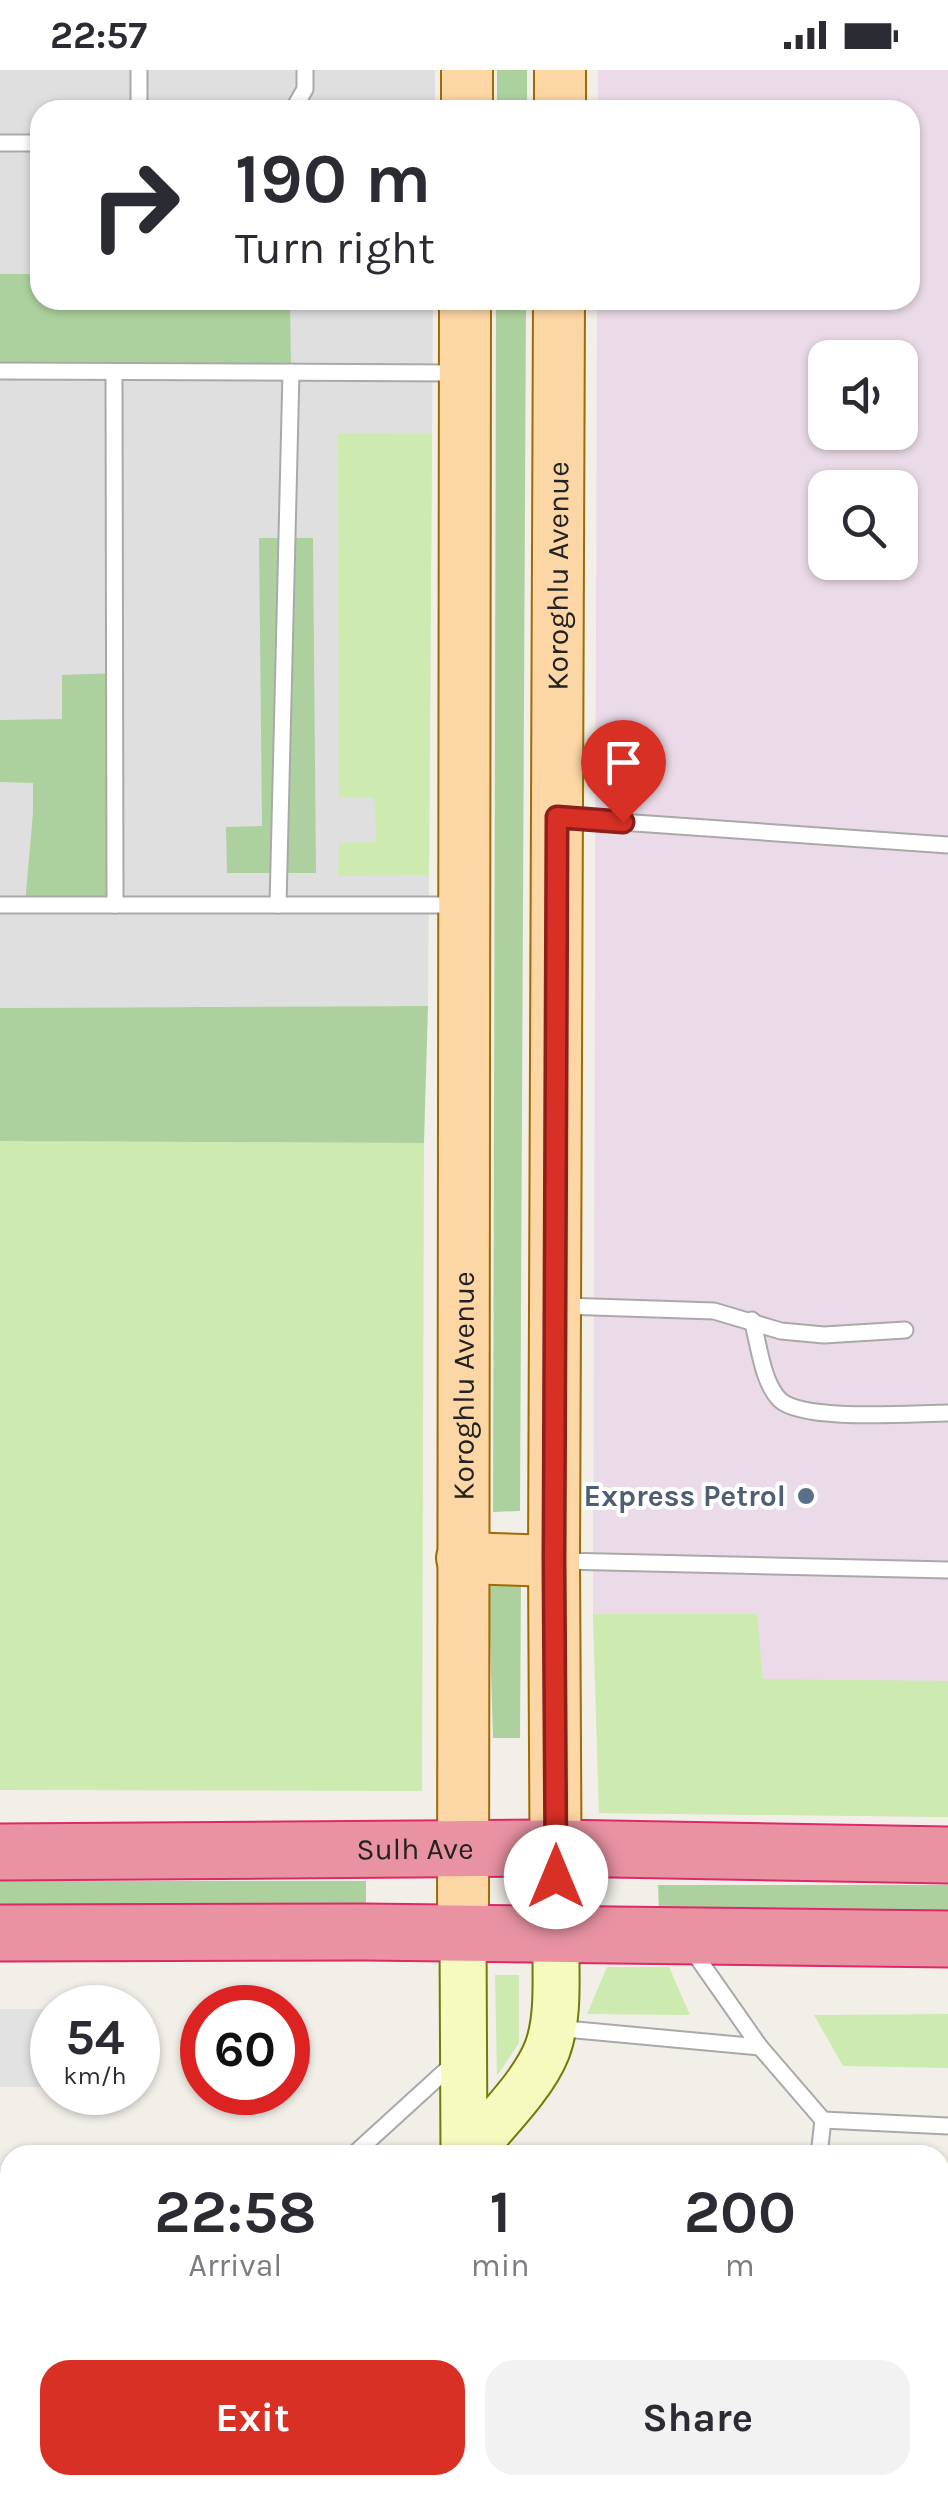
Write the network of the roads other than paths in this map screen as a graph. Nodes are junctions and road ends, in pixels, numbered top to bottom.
1 (138, 70) edge
2 (305, 70) edge
3 (467, 70) edge
4 (560, 70) edge
5 (139, 100) edge
6 (299, 100) edge
7 (467, 100) edge
8 (560, 100) edge
9 (0, 143) edge
10 (30, 143) edge
11 (466, 310) edge
12 (560, 310) edge
13 (0, 371) edge
14 (114, 372) junction
15 (291, 372) junction
16 (465, 373) junction
17 (557, 817) junction
18 (948, 844) edge
19 (0, 904) edge
20 (115, 905) junction
21 (278, 905) junction
22 (462, 905) junction
23 (554, 1306) junction
24 (752, 1320) junction
25 (906, 1330) dead end
26 (948, 1412) edge
27 (462, 1558) junction
28 (554, 1561) junction
29 (948, 1570) edge
30 (462, 1848) junction
31 (556, 1848) junction
32 (0, 1852) edge
33 (948, 1855) edge
34 (0, 1934) edge
35 (463, 1934) junction
36 (556, 1934) junction
37 (682, 1936) junction
38 (948, 1940) edge
39 (553, 2028) junction
40 (760, 2047) junction
41 (464, 2053) junction
42 (822, 2120) junction
43 (948, 2126) edge
44 (364, 2145) edge
45 (466, 2145) edge
46 (474, 2145) edge
47 (821, 2145) edge

1 - 5 lane
2 - 6 lane
3 - 7 main road
4 - 8 main road
9 - 10 lane
11 - 16 main road, Koroghlu Avenue
12 - 17 main road, Koroghlu Avenue
13 - 14 lane
14 - 15 lane
14 - 20 lane
15 - 16 lane
15 - 21 lane
16 - 22 main road, Koroghlu Avenue
17 - 18 lane
17 - 23 main road, Koroghlu Avenue
19 - 20 lane
20 - 21 lane
21 - 22 lane
22 - 27 main road, Koroghlu Avenue
23 - 24 lane
23 - 28 main road, Koroghlu Avenue
24 - 25 lane
24 - 26 lane
27 - 28 main road
27 - 30 main road, Koroghlu Avenue
28 - 29 lane
28 - 31 main road, Koroghlu Avenue
30 - 31 highway, Sulh Ave
30 - 32 highway, Sulh Ave
30 - 35 main road, Koroghlu Avenue
31 - 33 highway, Sulh Ave
31 - 36 main road, Koroghlu Avenue
34 - 35 highway
35 - 36 highway
35 - 41 street
36 - 37 highway
36 - 39 street
37 - 38 highway
37 - 40 lane
39 - 40 lane
39 - 46 street
40 - 42 lane
41 - 44 lane
41 - 45 street
42 - 43 lane
42 - 47 lane

